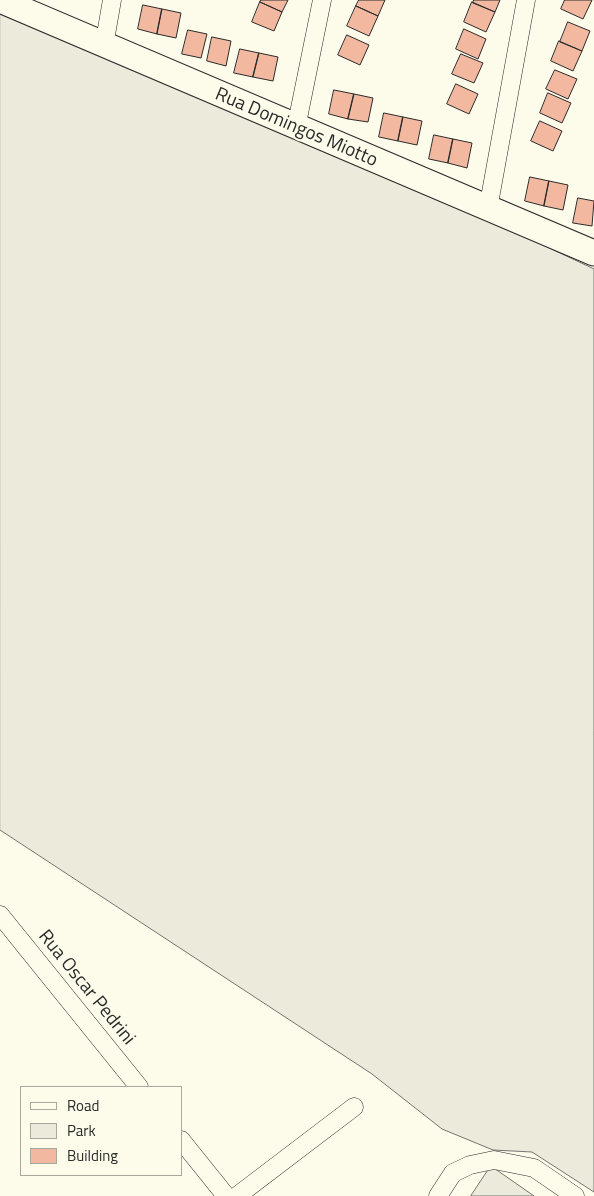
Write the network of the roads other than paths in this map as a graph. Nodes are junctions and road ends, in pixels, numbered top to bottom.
1 (0, 0) edge
2 (112, 0) edge
3 (322, 0) edge
4 (526, 0) edge
5 (104, 46) junction
6 (296, 128) junction
7 (488, 209) junction
8 (594, 253) edge
9 (0, 915) edge
10 (138, 1086) edge
11 (354, 1107) dead end
12 (182, 1141) edge
13 (226, 1196) edge
14 (237, 1196) edge
15 (438, 1196) edge
16 (575, 1196) edge

1 - 5 street, Rua Domingos Miotto
2 - 5 street
3 - 6 street
4 - 7 street
5 - 6 street, Rua Domingos Miotto
6 - 7 street, Rua Domingos Miotto
7 - 8 street, Rua Domingos Miotto
9 - 10 street, Rua Oscar Pedrini
11 - 14 street
12 - 13 street
15 - 16 street

